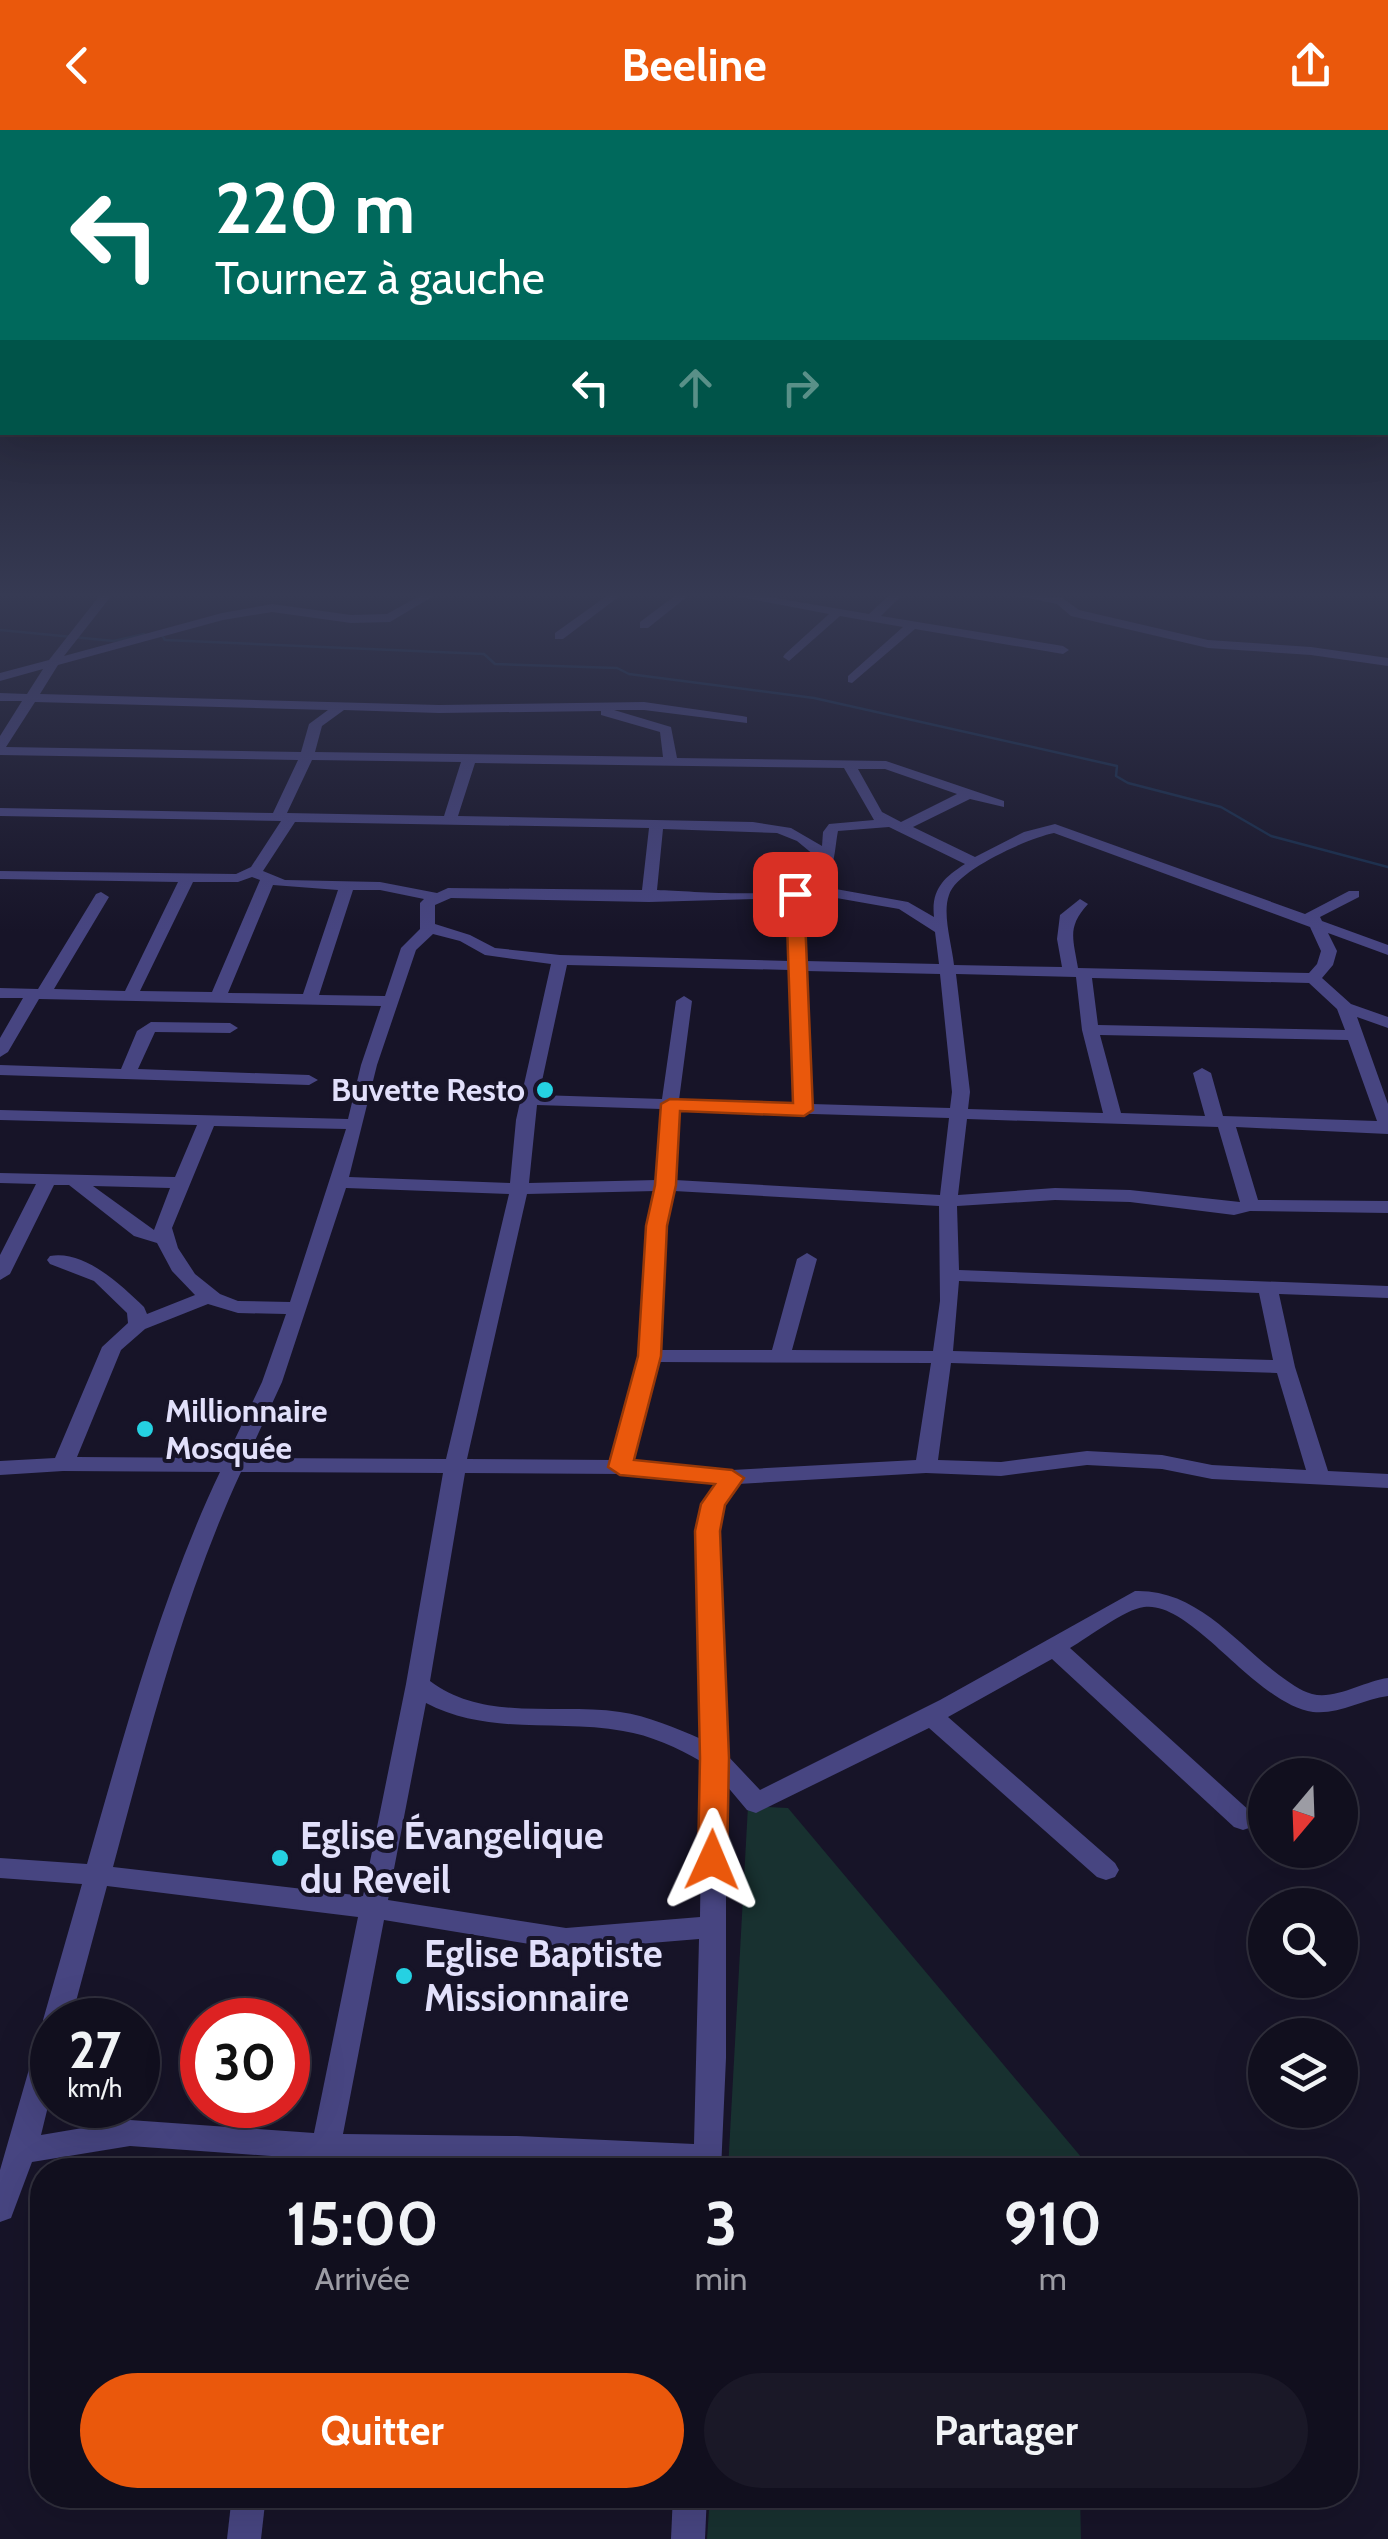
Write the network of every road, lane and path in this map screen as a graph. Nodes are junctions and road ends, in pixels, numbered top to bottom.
1 (25, 707) edge
2 (215, 707) edge
3 (337, 707) edge
4 (521, 707) edge
5 (609, 707) edge
6 (654, 707) edge
7 (594, 708) junction
8 (316, 712) junction
9 (742, 720) dead end
10 (0, 749) edge
11 (307, 756) junction
12 (468, 759) junction
13 (671, 763) junction
14 (850, 766) junction
15 (971, 793) junction
16 (999, 804) dead end
17 (0, 812) edge
18 (286, 816) junction
19 (450, 819) junction
20 (894, 824) junction
21 (656, 825) junction
22 (828, 859) junction
23 (975, 863) junction
24 (6, 876) edge
25 (260, 876) junction
26 (188, 878) junction
27 (347, 884) junction
28 (802, 892) junction
29 (0, 894) edge
30 (1354, 894) dead end
31 (101, 897) dead end
32 (436, 897) junction
33 (649, 898) junction
34 (1080, 904) dead end
35 (1313, 923) junction
36 (428, 930) junction
37 (942, 930) junction
38 (1388, 950) edge
39 (560, 960) junction
40 (798, 967) junction
41 (949, 970) junction
42 (1078, 973) junction
43 (1313, 978) junction
44 (0, 993) edge
45 (38, 994) junction
46 (130, 996) junction
47 (218, 998) junction
48 (310, 1000) junction
49 (392, 1001) junction
50 (684, 1001) dead end
51 (1345, 1007) junction
52 (1388, 1023) edge
53 (230, 1028) dead end
54 (1090, 1030) junction
55 (1354, 1034) junction
56 (0, 1052) edge
57 (0, 1070) edge
58 (128, 1073) junction
59 (1202, 1073) dead end
60 (308, 1080) dead end
61 (529, 1100) junction
62 (670, 1104) junction
63 (804, 1110) junction
64 (958, 1113) junction
65 (0, 1115) edge
66 (208, 1120) junction
67 (1114, 1120) junction
68 (1220, 1121) junction
69 (356, 1124) junction
70 (1388, 1128) edge
71 (0, 1178) edge
72 (47, 1180) junction
73 (74, 1180) junction
74 (338, 1182) junction
75 (183, 1184) junction
76 (666, 1185) junction
77 (519, 1189) junction
78 (948, 1201) junction
79 (1250, 1204) junction
80 (1388, 1208) edge
81 (164, 1238) junction
82 (806, 1259) dead end
83 (57, 1260) dead end
84 (0, 1274) edge
85 (950, 1275) junction
86 (1268, 1289) junction
87 (1388, 1292) edge
88 (205, 1298) junction
89 (298, 1307) junction
90 (138, 1326) junction
91 (650, 1356) junction
92 (780, 1357) junction
93 (940, 1357) junction
94 (1285, 1368) junction
95 (63, 1464) junction
96 (232, 1466) junction
97 (926, 1466) junction
98 (455, 1467) junction
99 (620, 1467) junction
100 (0, 1468) edge
101 (732, 1478) junction
102 (1319, 1478) junction
103 (1388, 1480) edge
104 (1054, 1648) junction
105 (418, 1684) junction
106 (1388, 1686) edge
107 (930, 1715) junction
108 (714, 1758) junction
109 (1243, 1820) dead end
110 (0, 1868) edge
111 (1106, 1870) dead end
112 (97, 1874) junction
113 (373, 1908) junction
114 (711, 1927) junction
115 (64, 1998) edge
116 (30, 2121) edge
117 (22, 2151) junction
118 (326, 2158) edge
119 (631, 2158) edge
120 (707, 2158) edge
121 (0, 2209) edge
122 (248, 2508) edge
123 (689, 2508) edge
124 (244, 2539) edge
125 (688, 2539) edge

1 - 10 street
2 - 8 street
3 - 8 street
4 - 7 street
5 - 7 street
6 - 9 street
7 - 13 street
8 - 11 street
10 - 11 street
11 - 12 street
11 - 18 street
12 - 13 street
12 - 19 street
13 - 14 street
14 - 15 street
14 - 20 street
15 - 16 street
15 - 20 street
17 - 18 street
18 - 19 street
18 - 25 street
19 - 21 street
20 - 22 street
20 - 23 street
21 - 22 street
21 - 33 street
22 - 28 street
23 - 35 street
23 - 37 street
24 - 26 street
24 - 29 street
25 - 26 street
25 - 27 street
25 - 47 street
26 - 46 street
27 - 32 street
27 - 48 street
28 - 33 street
28 - 37 street
28 - 40 street
30 - 35 street
31 - 45 street
32 - 33 street
32 - 36 street
34 - 42 street
35 - 38 street
35 - 43 street
36 - 39 street
36 - 49 street
37 - 41 street
39 - 40 street
39 - 61 street
40 - 41 street
40 - 63 street
41 - 42 street
41 - 64 street
42 - 43 street
42 - 54 street
43 - 51 street
44 - 45 street
45 - 46 street
45 - 56 street
46 - 47 street
47 - 48 street
48 - 49 street
49 - 69 street
50 - 62 street
51 - 52 street
51 - 55 street
53 - 58 street
54 - 55 street
54 - 67 street
55 - 70 street
57 - 58 street
58 - 60 street
59 - 68 street
61 - 62 street
61 - 77 street
62 - 63 street
62 - 76 street
63 - 64 street
64 - 67 street
64 - 78 street
65 - 66 street
66 - 69 street
66 - 75 street
67 - 68 street
68 - 70 street
68 - 79 street
69 - 74 street
71 - 72 street
72 - 73 street
72 - 84 street
73 - 75 street
73 - 81 street
74 - 77 street
74 - 89 street
75 - 81 street
76 - 77 street
76 - 78 street
76 - 91 street
77 - 98 street
78 - 79 street
78 - 85 street
79 - 80 street
81 - 88 street
82 - 92 street
83 - 90 street
85 - 86 street
85 - 93 street
86 - 87 street
86 - 94 street
88 - 89 street
88 - 90 street
89 - 96 street
90 - 95 street
91 - 92 street
91 - 99 street
92 - 93 street
93 - 94 street
93 - 97 street
94 - 102 street
95 - 96 street
95 - 100 street
96 - 98 street
96 - 112 street
97 - 101 street
97 - 102 street
98 - 99 street
98 - 105 street
99 - 101 street
101 - 108 street
102 - 103 street
104 - 106 street
104 - 107 street
104 - 109 street
105 - 108 street
105 - 113 street
107 - 108 street
107 - 111 street
108 - 114 street
110 - 112 street
112 - 113 street
112 - 115 street
113 - 114 street
113 - 118 street
114 - 120 street
116 - 117 street
117 - 118 street
117 - 121 street
118 - 119 street
122 - 124 street
123 - 125 street

